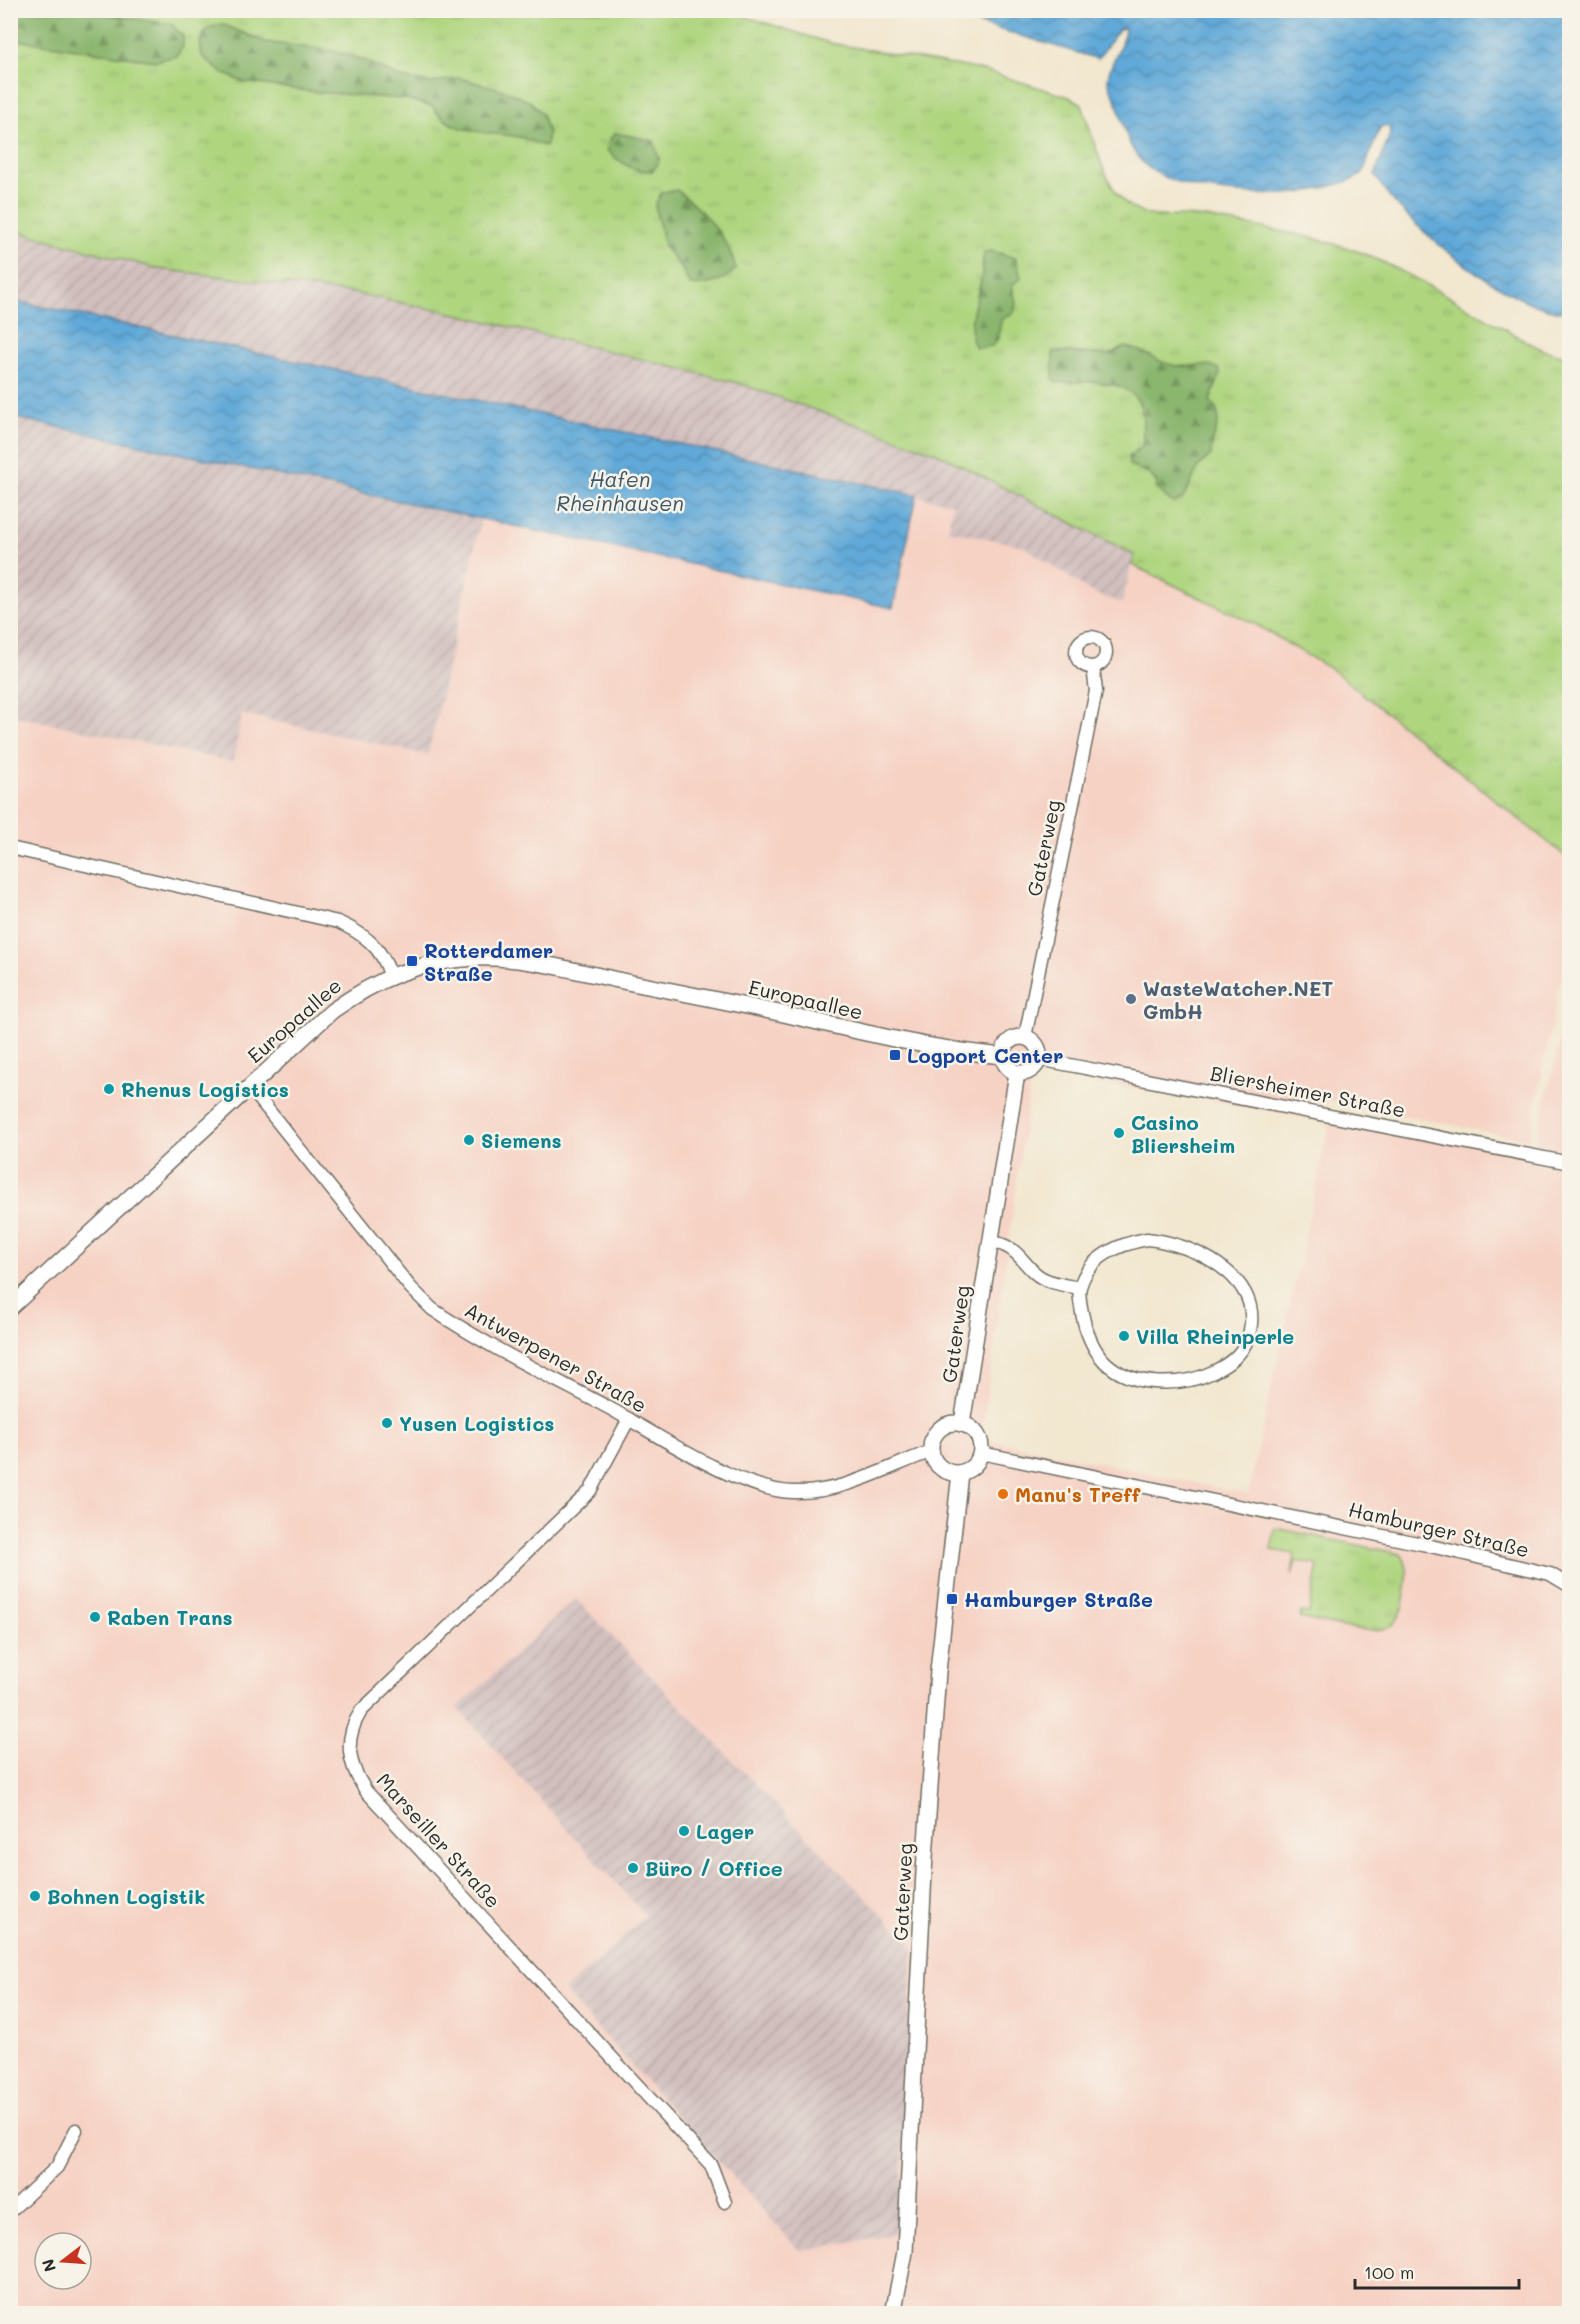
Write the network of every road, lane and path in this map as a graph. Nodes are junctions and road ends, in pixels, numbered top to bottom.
1 (1093, 667) dead end
2 (10, 848) edge
3 (390, 975) junction
4 (1025, 1037) junction
5 (1003, 1056) junction
6 (1040, 1059) junction
7 (1017, 1073) junction
8 (249, 1086) junction
9 (1569, 1163) edge
10 (990, 1241) junction
11 (1079, 1288) junction
12 (10, 1308) edge
13 (629, 1419) junction
14 (963, 1424) junction
15 (932, 1451) junction
16 (981, 1453) junction
17 (960, 1473) junction
18 (1569, 1586) edge
19 (76, 2130) dead end
20 (725, 2202) dead end
21 (10, 2211) edge
22 (893, 2313) edge

1 - 4 street, Gaterweg
2 - 3 street
3 - 5 main road, Europaallee
3 - 8 main road, Europaallee
4 - 5 main road
4 - 6 main road
5 - 7 main road
6 - 7 main road
6 - 9 street, Bliersheimer Straße
7 - 10 main road, Gaterweg
8 - 12 main road, Europaallee
8 - 13 street, Antwerpener Straße
10 - 11 street
10 - 14 main road, Gaterweg
11 - 11 street
13 - 15 street, Antwerpener Straße
13 - 20 street, Marseiller Straße
14 - 15 main road
14 - 16 main road
15 - 17 main road
16 - 17 main road
16 - 18 street, Hamburger Straße
17 - 22 main road, Gaterweg
19 - 21 street

